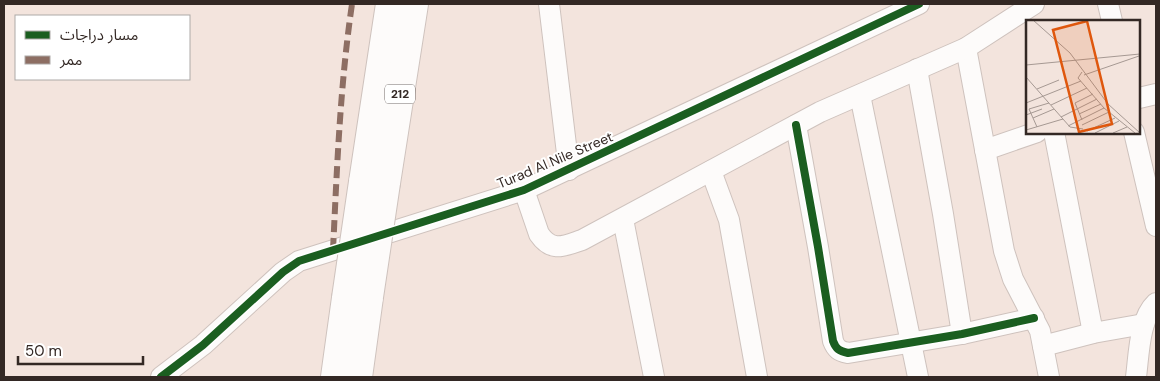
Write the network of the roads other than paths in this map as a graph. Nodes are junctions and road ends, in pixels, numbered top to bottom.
1 (390, 4) edge
2 (414, 4) edge
3 (550, 4) edge
4 (919, 4) edge
5 (1108, 4) edge
6 (1029, 11) edge
7 (1112, 20) edge
8 (966, 48) junction
9 (917, 70) junction
10 (1156, 94) edge
11 (860, 95) junction
12 (1140, 98) edge
13 (796, 125) junction
14 (1031, 134) edge
15 (1054, 134) edge
16 (1134, 134) edge
17 (985, 150) junction
18 (569, 170) junction
19 (711, 171) junction
20 (375, 183) junction
21 (524, 190) junction
22 (623, 219) junction
23 (1156, 226) edge
24 (358, 297) junction
25 (1156, 303) edge
26 (1034, 318) junction
27 (1144, 324) junction
28 (1093, 333) junction
29 (962, 334) junction
30 (912, 342) junction
31 (1043, 346) junction
32 (161, 377) edge
33 (335, 377) edge
34 (358, 377) edge
35 (654, 377) edge
36 (756, 377) edge
37 (918, 377) edge
38 (1049, 377) edge
39 (1136, 377) edge

1 - 20 highway, 212
2 - 20 highway, 212
3 - 18 street
4 - 18 street, Turad Al Nile Street
5 - 7 street
6 - 8 street
8 - 9 street
8 - 17 street
9 - 11 street
9 - 29 street
10 - 12 street
11 - 13 street
11 - 30 street
13 - 19 street
13 - 30 street
14 - 17 street
15 - 28 street
16 - 23 street
17 - 26 street
18 - 21 street, Turad Al Nile Street
19 - 22 street
19 - 36 street
20 - 24 highway, 212, bridge
21 - 22 street
21 - 32 street, Turad Al Nile Street
22 - 35 street
24 - 33 highway, 212
24 - 34 highway, 212
25 - 27 street
26 - 29 street
26 - 31 street
27 - 28 street
27 - 39 street
28 - 31 street
29 - 30 street
30 - 37 street
31 - 38 street

